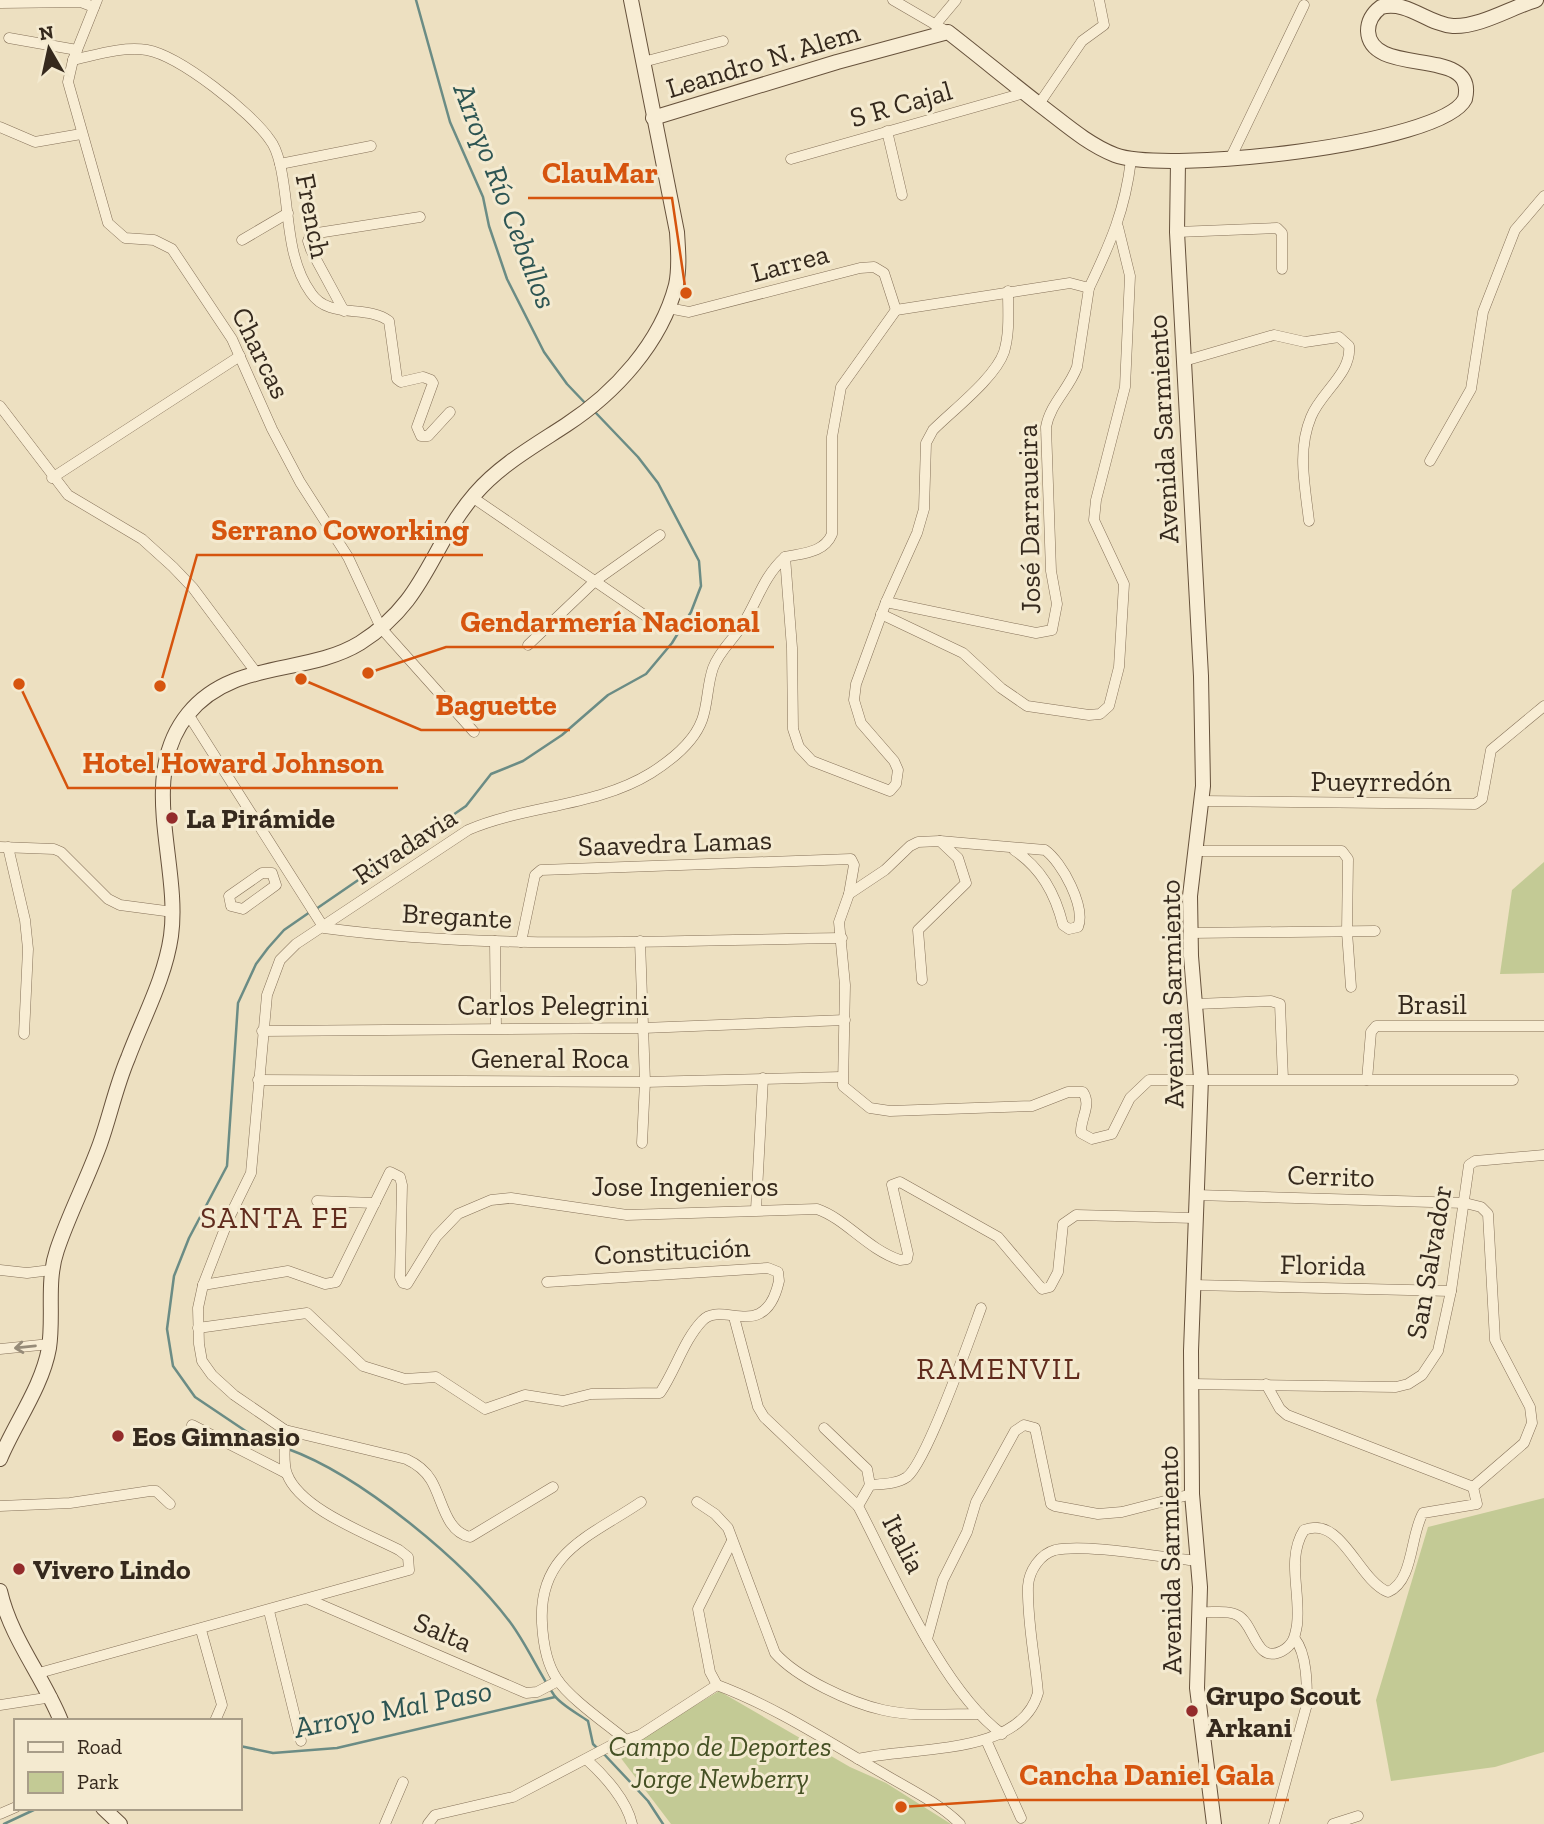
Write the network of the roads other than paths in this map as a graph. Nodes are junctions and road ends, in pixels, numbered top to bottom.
1 (631, 0) edge
2 (893, 0) edge
3 (956, 0) edge
4 (1099, 0) edge
5 (1536, 0) edge
6 (0, 3) edge
7 (95, 3) edge
8 (1304, 5) dead end
9 (942, 29) junction
10 (9, 38) dead end
11 (723, 41) dead end
12 (75, 55) junction
13 (643, 62) junction
14 (1024, 93) junction
15 (1039, 104) junction
16 (653, 118) junction
17 (0, 127) edge
18 (887, 131) junction
19 (81, 134) junction
20 (371, 146) dead end
21 (1231, 157) junction
22 (791, 159) dead end
23 (1131, 160) junction
24 (1178, 162) junction
25 (280, 164) junction
26 (902, 195) dead end
27 (1544, 196) edge
28 (288, 213) junction
29 (420, 217) dead end
30 (1118, 227) junction
31 (1178, 232) junction
32 (242, 240) dead end
33 (1282, 269) dead end
34 (1089, 288) junction
35 (1008, 291) junction
36 (668, 308) junction
37 (896, 310) junction
38 (344, 311) junction
39 (240, 356) junction
40 (1184, 361) junction
41 (0, 406) edge
42 (450, 412) dead end
43 (1430, 461) dead end
44 (52, 478) junction
45 (472, 497) junction
46 (1309, 521) dead end
47 (660, 535) dead end
48 (785, 557) junction
49 (595, 581) junction
50 (886, 602) junction
51 (881, 614) junction
52 (653, 621) dead end
53 (381, 628) junction
54 (528, 645) dead end
55 (255, 671) junction
56 (1544, 706) edge
57 (188, 714) junction
58 (474, 732) dead end
59 (1202, 801) junction
60 (940, 841) junction
61 (4, 847) edge
62 (1014, 850) junction
63 (1195, 851) junction
64 (287, 869) junction
65 (275, 877) junction
66 (849, 894) junction
67 (173, 912) junction
68 (322, 925) junction
69 (1375, 931) dead end
70 (1347, 932) junction
71 (1190, 933) junction
72 (842, 938) junction
73 (495, 941) junction
74 (640, 941) junction
75 (521, 942) junction
76 (922, 980) dead end
77 (1351, 987) dead end
78 (1196, 1004) junction
79 (845, 1020) junction
80 (1544, 1026) edge
81 (496, 1028) junction
82 (643, 1028) junction
83 (262, 1031) junction
84 (24, 1034) dead end
85 (841, 1077) junction
86 (763, 1078) junction
87 (1201, 1079) junction
88 (1283, 1079) junction
89 (258, 1080) junction
90 (1367, 1080) junction
91 (1513, 1080) dead end
92 (645, 1082) junction
93 (642, 1143) dead end
94 (1544, 1155) edge
95 (1196, 1195) junction
96 (317, 1201) dead end
97 (374, 1203) junction
98 (1465, 1203) junction
99 (756, 1210) junction
100 (1195, 1218) junction
101 (0, 1270) edge
102 (51, 1270) junction
103 (547, 1282) dead end
104 (203, 1285) junction
105 (1193, 1285) junction
106 (1451, 1291) junction
107 (981, 1308) dead end
108 (734, 1317) junction
109 (198, 1328) junction
110 (50, 1344) junction
111 (0, 1349) edge
112 (1191, 1384) junction
113 (1266, 1384) junction
114 (192, 1425) dead end
115 (824, 1428) dead end
116 (285, 1430) junction
117 (0, 1459) edge
118 (286, 1468) junction
119 (870, 1485) junction
120 (553, 1487) dead end
121 (1473, 1487) junction
122 (1192, 1494) junction
123 (641, 1502) dead end
124 (697, 1502) dead end
125 (170, 1504) dead end
126 (0, 1506) edge
127 (858, 1506) junction
128 (732, 1541) junction
129 (1199, 1562) junction
130 (0, 1591) edge
131 (310, 1600) junction
132 (269, 1611) junction
133 (1200, 1612) junction
134 (201, 1630) junction
135 (927, 1639) junction
136 (1295, 1639) junction
137 (39, 1673) junction
138 (554, 1683) junction
139 (717, 1685) junction
140 (52, 1697) junction
141 (0, 1705) edge
142 (980, 1714) junction
143 (60, 1719) edge
144 (216, 1719) edge
145 (1002, 1734) junction
146 (626, 1740) junction
147 (986, 1740) junction
148 (301, 1741) dead end
149 (590, 1759) junction
150 (858, 1759) junction
151 (403, 1782) dead end
152 (105, 1810) edge
153 (1358, 1816) dead end
154 (1021, 1818) dead end
155 (120, 1824) edge
156 (385, 1824) edge
157 (428, 1824) edge
158 (632, 1824) edge
159 (960, 1824) edge
160 (1214, 1824) edge
161 (1275, 1824) edge
162 (1333, 1824) edge

1 - 13 street
2 - 9 street
3 - 9 street
4 - 15 street
5 - 21 street
6 - 7 street
7 - 12 street, Charcas
8 - 21 street
9 - 14 street
9 - 16 street, Leandro N. Alem
10 - 12 street
11 - 13 street
12 - 19 street, Charcas
12 - 25 street, French
13 - 16 street
14 - 15 street
14 - 18 street, S R Cajal
15 - 23 street
16 - 36 street
17 - 19 street
18 - 22 street, S R Cajal
18 - 26 street
19 - 39 street, Charcas
20 - 25 street
21 - 24 street
23 - 24 street
23 - 30 street
24 - 31 street, Avenida Sarmiento
25 - 28 street, French
27 - 43 street
28 - 32 street
28 - 38 street, French
29 - 38 street
30 - 34 street
30 - 51 street
31 - 33 street
31 - 40 street, Avenida Sarmiento
34 - 35 street
34 - 50 street, José Darraueira
35 - 37 street
35 - 50 street
36 - 37 street, Larrea
36 - 45 street
37 - 48 street
38 - 42 street, French
39 - 44 street
39 - 53 street, Charcas
40 - 46 street
40 - 59 street, Avenida Sarmiento
41 - 44 street
44 - 55 street
45 - 49 street
45 - 53 street
47 - 49 street
48 - 51 street
48 - 68 street, Rivadavia
49 - 52 street
49 - 54 street
50 - 51 street
53 - 55 street
53 - 58 street, Charcas
55 - 57 street
56 - 59 street, Pueyrredón
57 - 64 street
57 - 67 street
59 - 63 street, Avenida Sarmiento
60 - 62 street
60 - 66 street
60 - 76 street
61 - 67 street
61 - 84 street
62 - 62 street
63 - 70 street
63 - 71 street, Avenida Sarmiento
64 - 65 street
64 - 68 street
65 - 65 street
66 - 72 street
66 - 75 street, Saavedra Lamas
67 - 102 street
68 - 73 street, Bregante
68 - 83 street, Rivadavia
69 - 70 street
70 - 71 street
70 - 77 street
71 - 78 street, Avenida Sarmiento
72 - 74 street, Bregante
72 - 79 street
73 - 75 street, Bregante
73 - 81 street
74 - 75 street, Bregante
74 - 82 street
78 - 87 street, Avenida Sarmiento
78 - 88 street
79 - 82 street, Carlos Pelegrini
79 - 85 street
80 - 90 street, Brasil
81 - 82 street, Carlos Pelegrini
81 - 83 street, Carlos Pelegrini
82 - 92 street
83 - 89 street, Rivadavia
85 - 86 street, General Roca
85 - 87 street
86 - 92 street, General Roca
86 - 99 street
87 - 88 street
87 - 95 street, Avenida Sarmiento
88 - 90 street
89 - 92 street, General Roca
89 - 104 street, Rivadavia
90 - 91 street
92 - 93 street
94 - 98 street, San Salvador
95 - 98 street, Cerrito
95 - 100 street, Avenida Sarmiento
96 - 97 street
97 - 99 street, Jose Ingenieros
97 - 104 street, Jose Ingenieros
98 - 106 street, San Salvador
98 - 121 street
99 - 100 street, Jose Ingenieros
100 - 105 street, Avenida Sarmiento
101 - 102 street
102 - 110 street
103 - 108 street, Constitución
104 - 109 street, Rivadavia
105 - 106 street, Florida
105 - 112 street, Avenida Sarmiento
106 - 113 street, San Salvador
107 - 119 street, Italia
108 - 109 street, Constitución
108 - 127 street
109 - 116 street, Rivadavia
110 -> 111 street
110 - 117 street
112 - 113 street, San Salvador
112 - 122 street, Avenida Sarmiento
113 - 121 street
114 - 118 street
115 - 119 street
116 - 118 street
116 - 120 street, Rivadavia
118 - 131 street
119 - 127 street, Italia
121 - 136 street
122 - 129 street, Avenida Sarmiento
122 - 135 street
123 - 138 street
124 - 128 street
125 - 126 street
127 - 135 street, Italia
128 - 139 street
128 - 142 street
129 - 133 street, Avenida Sarmiento
129 - 145 street
130 - 137 street
131 - 132 street
131 - 138 street, Salta
132 - 134 street
132 - 148 street
133 - 136 street
133 - 160 street, Avenida Sarmiento
134 - 137 street
134 - 144 street
135 - 142 street, Italia
136 - 161 street
137 - 140 street
138 - 146 street
139 - 146 street
139 - 150 street
140 - 141 street
140 - 143 street
142 - 145 street, Italia
145 - 147 street
146 - 149 street
147 - 150 street
147 - 154 street
149 - 157 street
149 - 158 street
150 - 159 street
151 - 156 street
152 - 155 street
153 - 162 street

